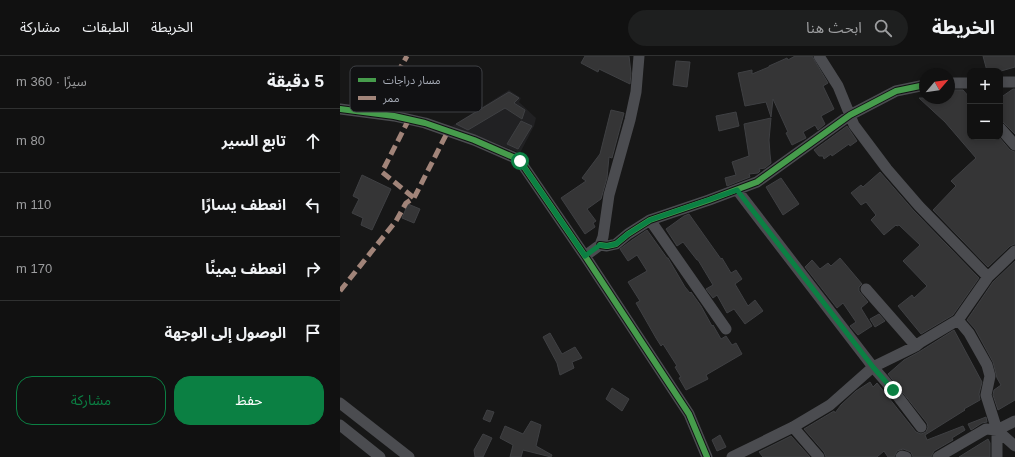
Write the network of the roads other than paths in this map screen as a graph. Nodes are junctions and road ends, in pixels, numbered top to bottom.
1 (639, 56) edge
2 (819, 56) edge
3 (1003, 82) edge
4 (1015, 82) edge
5 (955, 84) edge
6 (919, 86) edge
7 (967, 86) edge
8 (340, 108) edge
9 (350, 109) edge
10 (367, 112) edge
11 (850, 115) junction
12 (1003, 131) edge
13 (1015, 145) edge
14 (737, 190) junction
15 (650, 220) junction
16 (600, 245) junction
17 (1015, 252) edge
18 (585, 256) junction
19 (988, 277) junction
20 (866, 289) dead end
21 (958, 320) junction
22 (726, 329) dead end
23 (916, 346) junction
24 (873, 367) junction
25 (340, 403) edge
26 (1015, 421) edge
27 (340, 426) edge
28 (793, 427) junction
29 (921, 427) dead end
30 (998, 430) junction
31 (1015, 446) edge
32 (380, 457) edge
33 (409, 457) edge
34 (707, 457) edge
35 (732, 457) edge
36 (819, 457) edge
37 (901, 457) edge
38 (906, 457) edge
39 (938, 457) edge
40 (997, 457) edge

1 - 16 street
2 - 11 street
3 - 4 street
5 - 7 street
6 - 11 street
8 - 9 street
10 - 18 street
11 - 14 street
11 - 19 street
12 - 13 street
14 - 15 street
14 - 24 street
15 - 16 street
15 - 22 street
16 - 18 street
17 - 19 street
18 - 34 street
19 - 21 street
20 - 23 street
21 - 23 street
21 - 30 street
23 - 24 street
24 - 28 street
24 - 29 street
25 - 33 street
26 - 30 street
27 - 32 street
28 - 35 street
28 - 36 street
30 - 31 street
30 - 39 street
30 - 40 street
37 - 38 street

